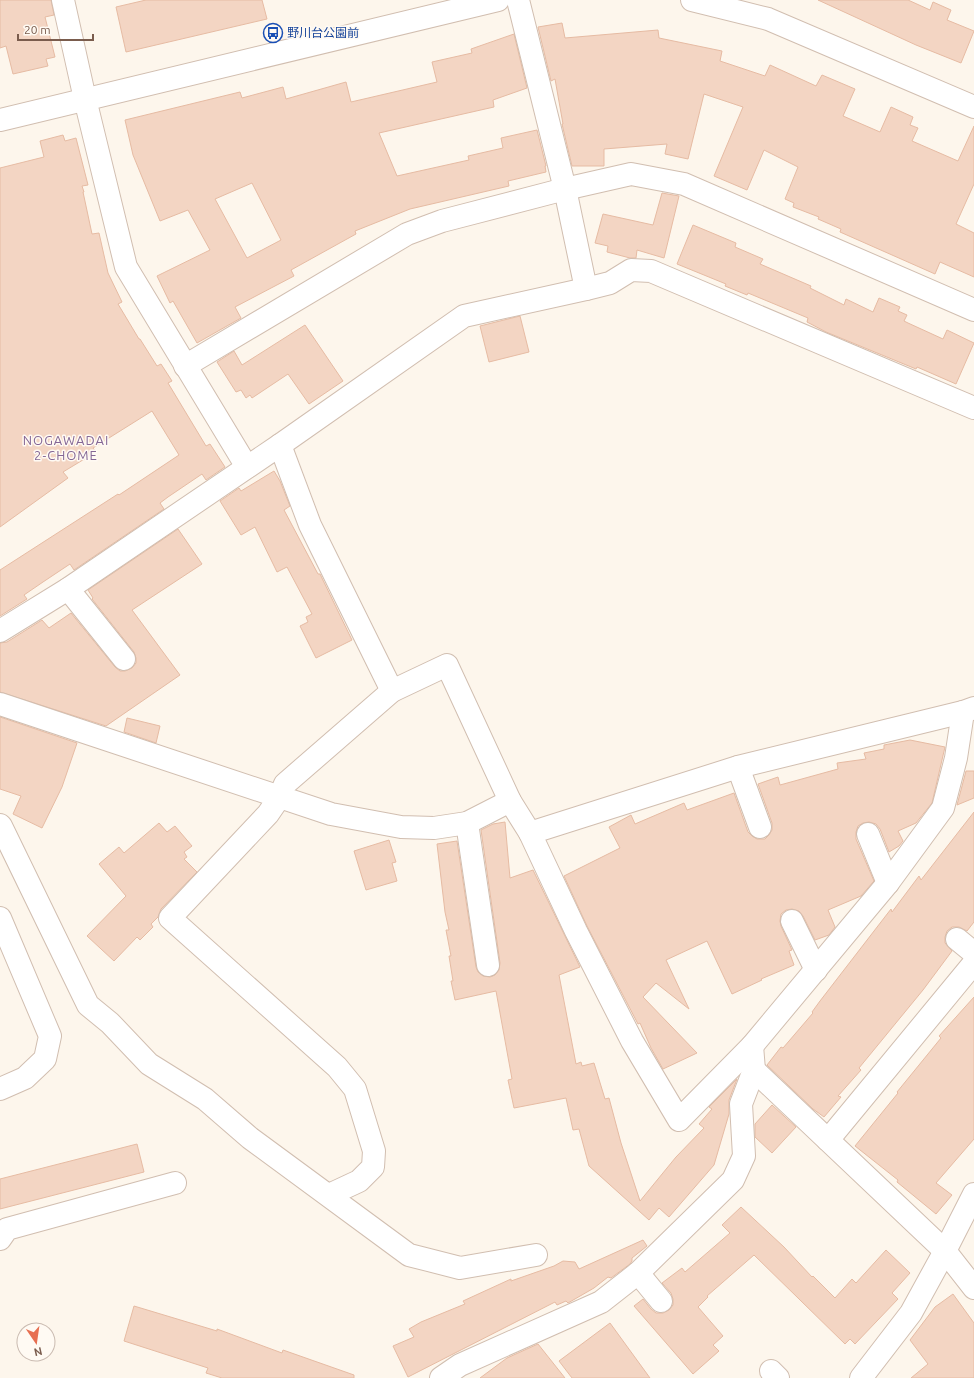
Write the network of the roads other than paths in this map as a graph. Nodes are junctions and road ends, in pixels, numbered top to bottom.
1 (64, 0) edge
2 (498, 0) edge
3 (518, 0) edge
4 (692, 0) edge
5 (85, 99) junction
6 (974, 107) edge
7 (0, 120) edge
8 (565, 189) junction
9 (586, 289) junction
10 (974, 310) edge
11 (185, 366) junction
12 (974, 408) edge
13 (280, 445) junction
14 (247, 467) junction
15 (68, 589) junction
16 (0, 631) edge
17 (124, 660) dead end
18 (392, 691) junction
19 (0, 704) edge
20 (968, 710) edge
21 (738, 767) junction
22 (279, 798) junction
23 (510, 801) junction
24 (467, 823) junction
25 (0, 825) edge
26 (760, 827) dead end
27 (530, 833) junction
28 (868, 834) dead end
29 (888, 883) junction
30 (0, 918) edge
31 (792, 921) dead end
32 (957, 939) dead end
33 (974, 953) edge
34 (8, 957) edge
35 (974, 963) edge
36 (488, 965) dead end
37 (816, 970) junction
38 (752, 1046) junction
39 (754, 1070) junction
40 (0, 1089) edge
41 (828, 1140) junction
42 (175, 1184) dead end
43 (974, 1194) edge
44 (329, 1195) junction
45 (0, 1239) edge
46 (946, 1251) junction
47 (536, 1255) dead end
48 (638, 1273) junction
49 (974, 1288) edge
50 (661, 1301) dead end
51 (441, 1378) edge
52 (861, 1378) edge

1 - 5 street
2 - 5 street
3 - 8 street
4 - 6 street
5 - 7 street
5 - 11 street
8 - 9 street
8 - 10 street
8 - 11 street
9 - 12 street
9 - 13 street
11 - 14 street
13 - 14 street
13 - 18 street
14 - 15 street
15 - 16 street
15 - 17 street
18 - 22 street
18 - 23 street
19 - 22 street
20 - 21 street
20 - 29 street
21 - 26 street
21 - 27 street
22 - 24 street
22 - 44 street
23 - 24 street
23 - 27 street
24 - 36 street
25 - 44 street
27 - 38 street
28 - 29 street
29 - 37 street
30 - 34 street
31 - 37 street
32 - 33 street
34 - 40 street
35 - 41 street
37 - 38 street
38 - 39 street
39 - 41 street
39 - 48 street
41 - 46 street
42 - 45 street
43 - 46 street
44 - 47 street
46 - 49 street
46 - 52 street
48 - 50 street
48 - 51 street

